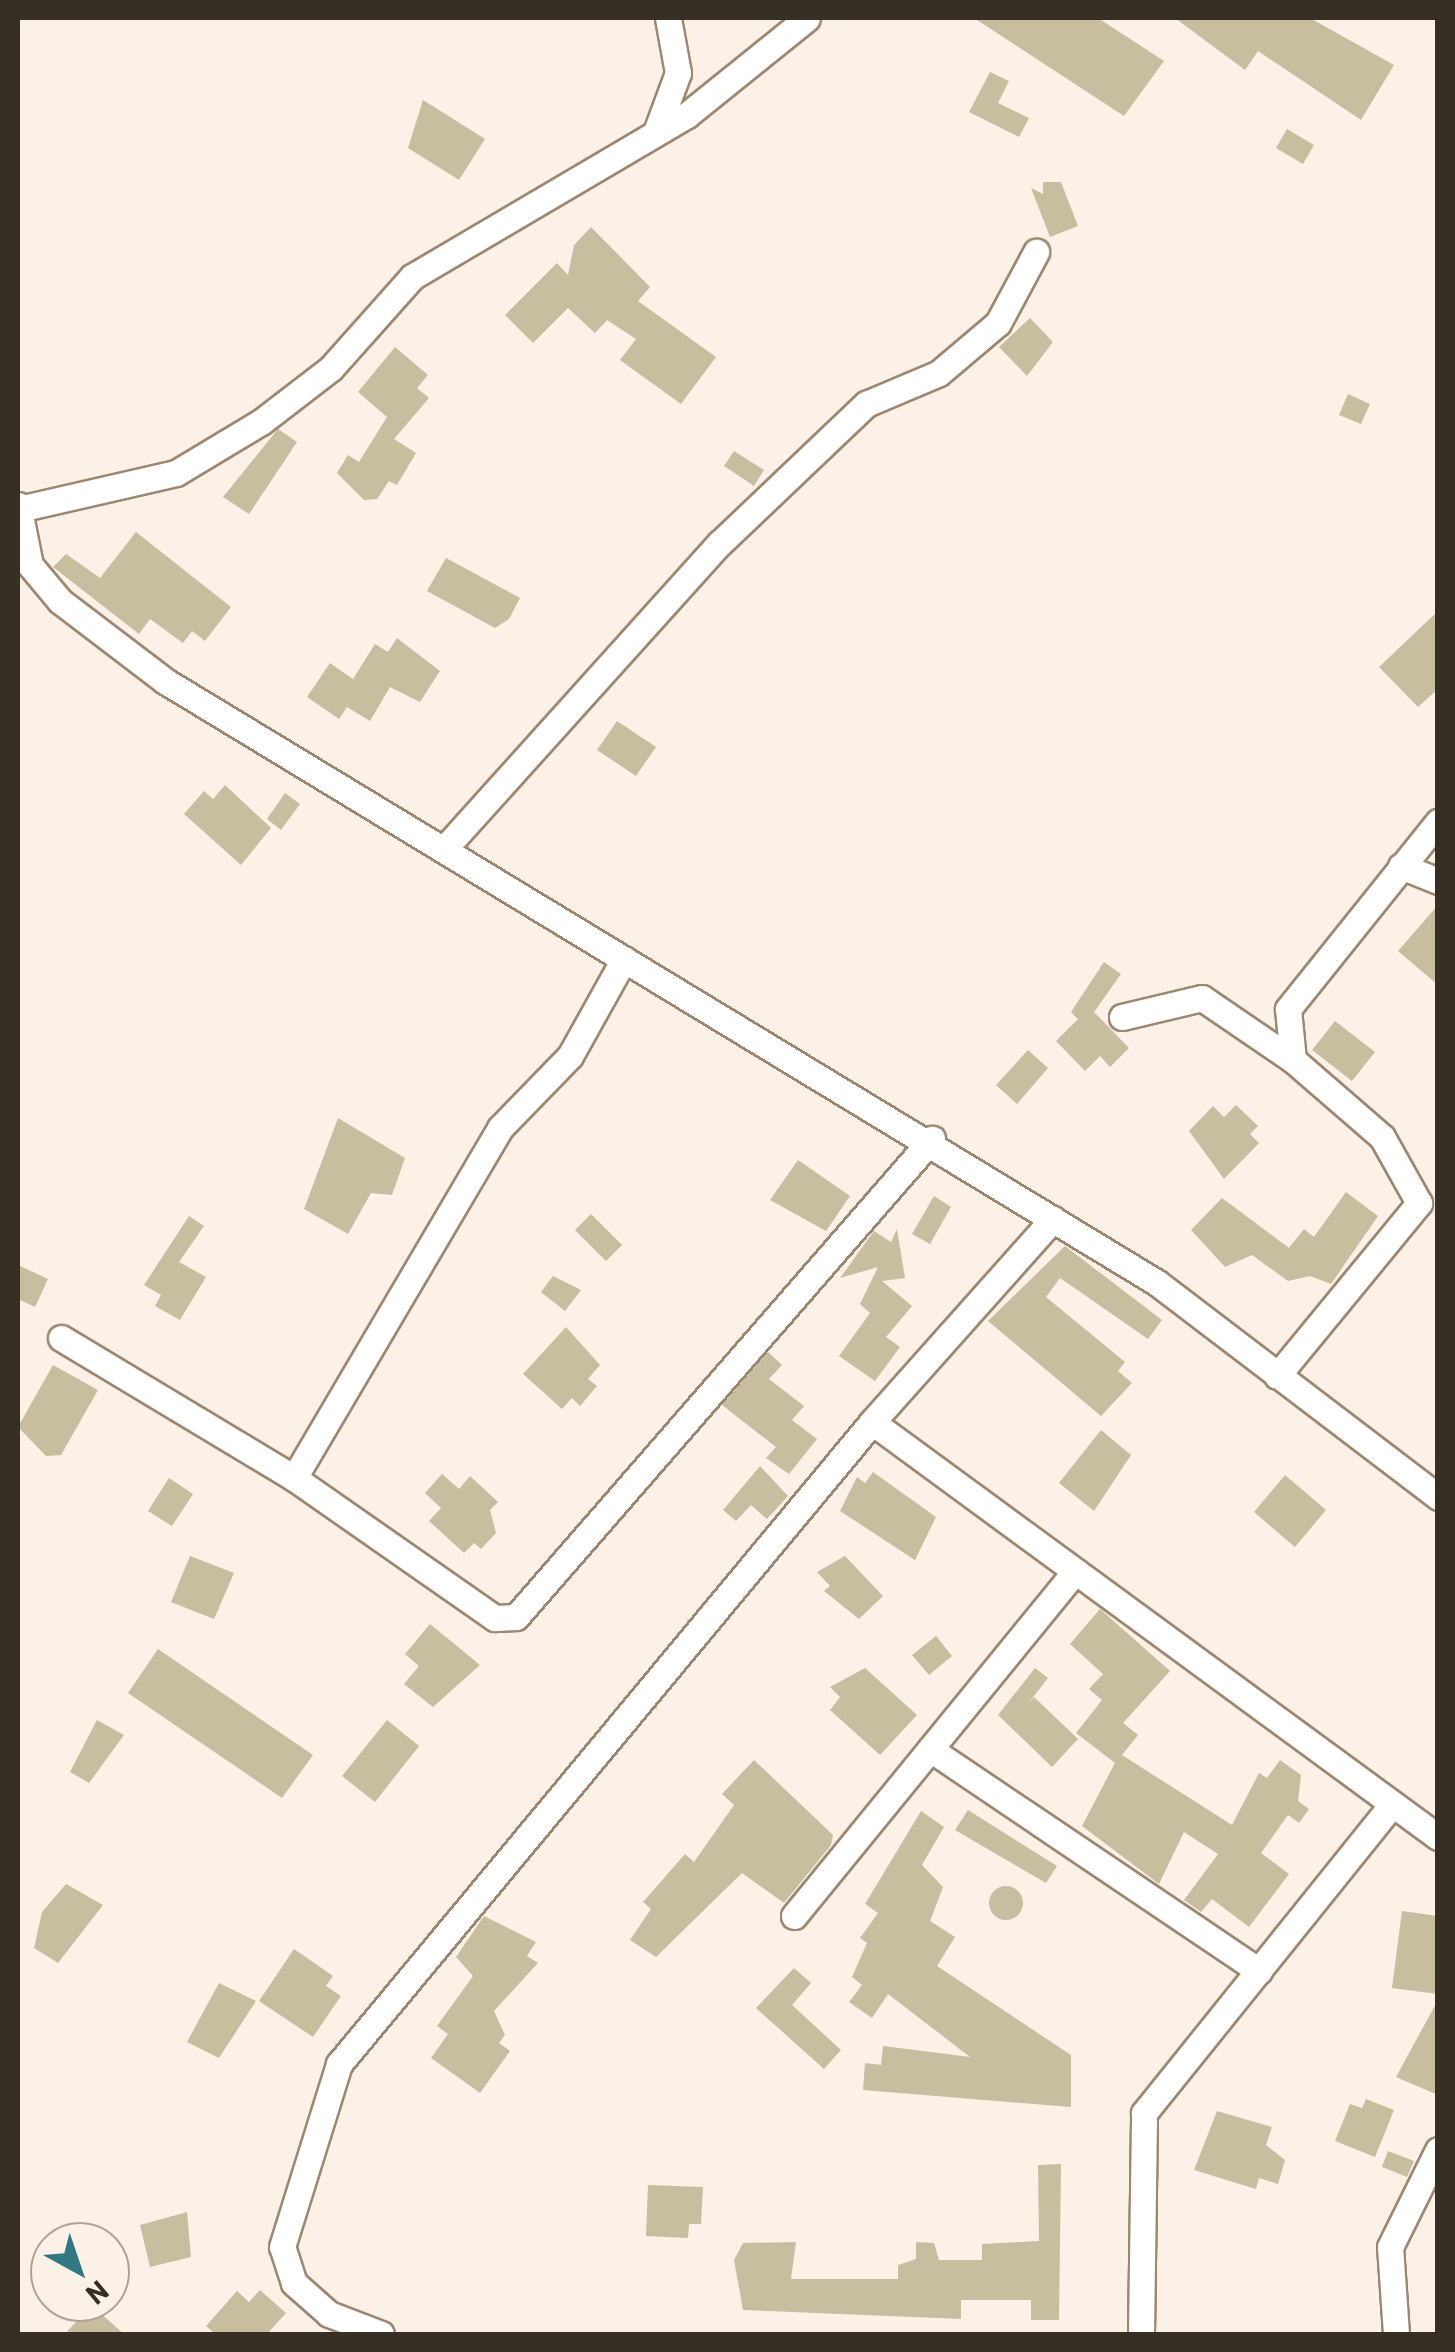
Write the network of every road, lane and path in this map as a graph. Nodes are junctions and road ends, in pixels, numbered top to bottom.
1 (668, 18) edge
2 (806, 18) edge
3 (656, 132) junction
4 (1036, 252) dead end
5 (18, 507) edge
6 (1438, 822) edge
7 (444, 849) junction
8 (1400, 866) junction
9 (1438, 881) edge
10 (624, 959) junction
11 (1122, 1017) dead end
12 (1293, 1060) junction
13 (932, 1140) junction
14 (1428, 1199) edge
15 (1053, 1219) junction
16 (60, 1338) dead end
17 (1276, 1376) junction
18 (872, 1422) junction
19 (294, 1478) junction
20 (1438, 1496) edge
21 (1075, 1571) junction
22 (930, 1749) junction
23 (1392, 1805) junction
24 (1438, 1837) edge
25 (794, 1916) dead end
26 (1259, 1971) junction
27 (1438, 2150) edge
28 (381, 2334) edge
29 (1141, 2334) edge
30 (1396, 2334) edge

1 - 3 street
2 - 3 street
3 - 5 street
4 - 7 street
5 - 7 street
6 - 8 street
7 - 10 street
8 - 9 street
8 - 12 street
10 - 13 street
10 - 19 street
11 - 12 street
12 - 14 street
13 - 15 street
13 - 19 street
14 - 17 street
15 - 17 street
15 - 18 street
16 - 19 street
17 - 20 street
18 - 21 street
18 - 28 street
21 - 22 street
21 - 23 street
22 - 25 street
22 - 26 street
23 - 24 street
23 - 26 street
26 - 29 street
27 - 30 street

